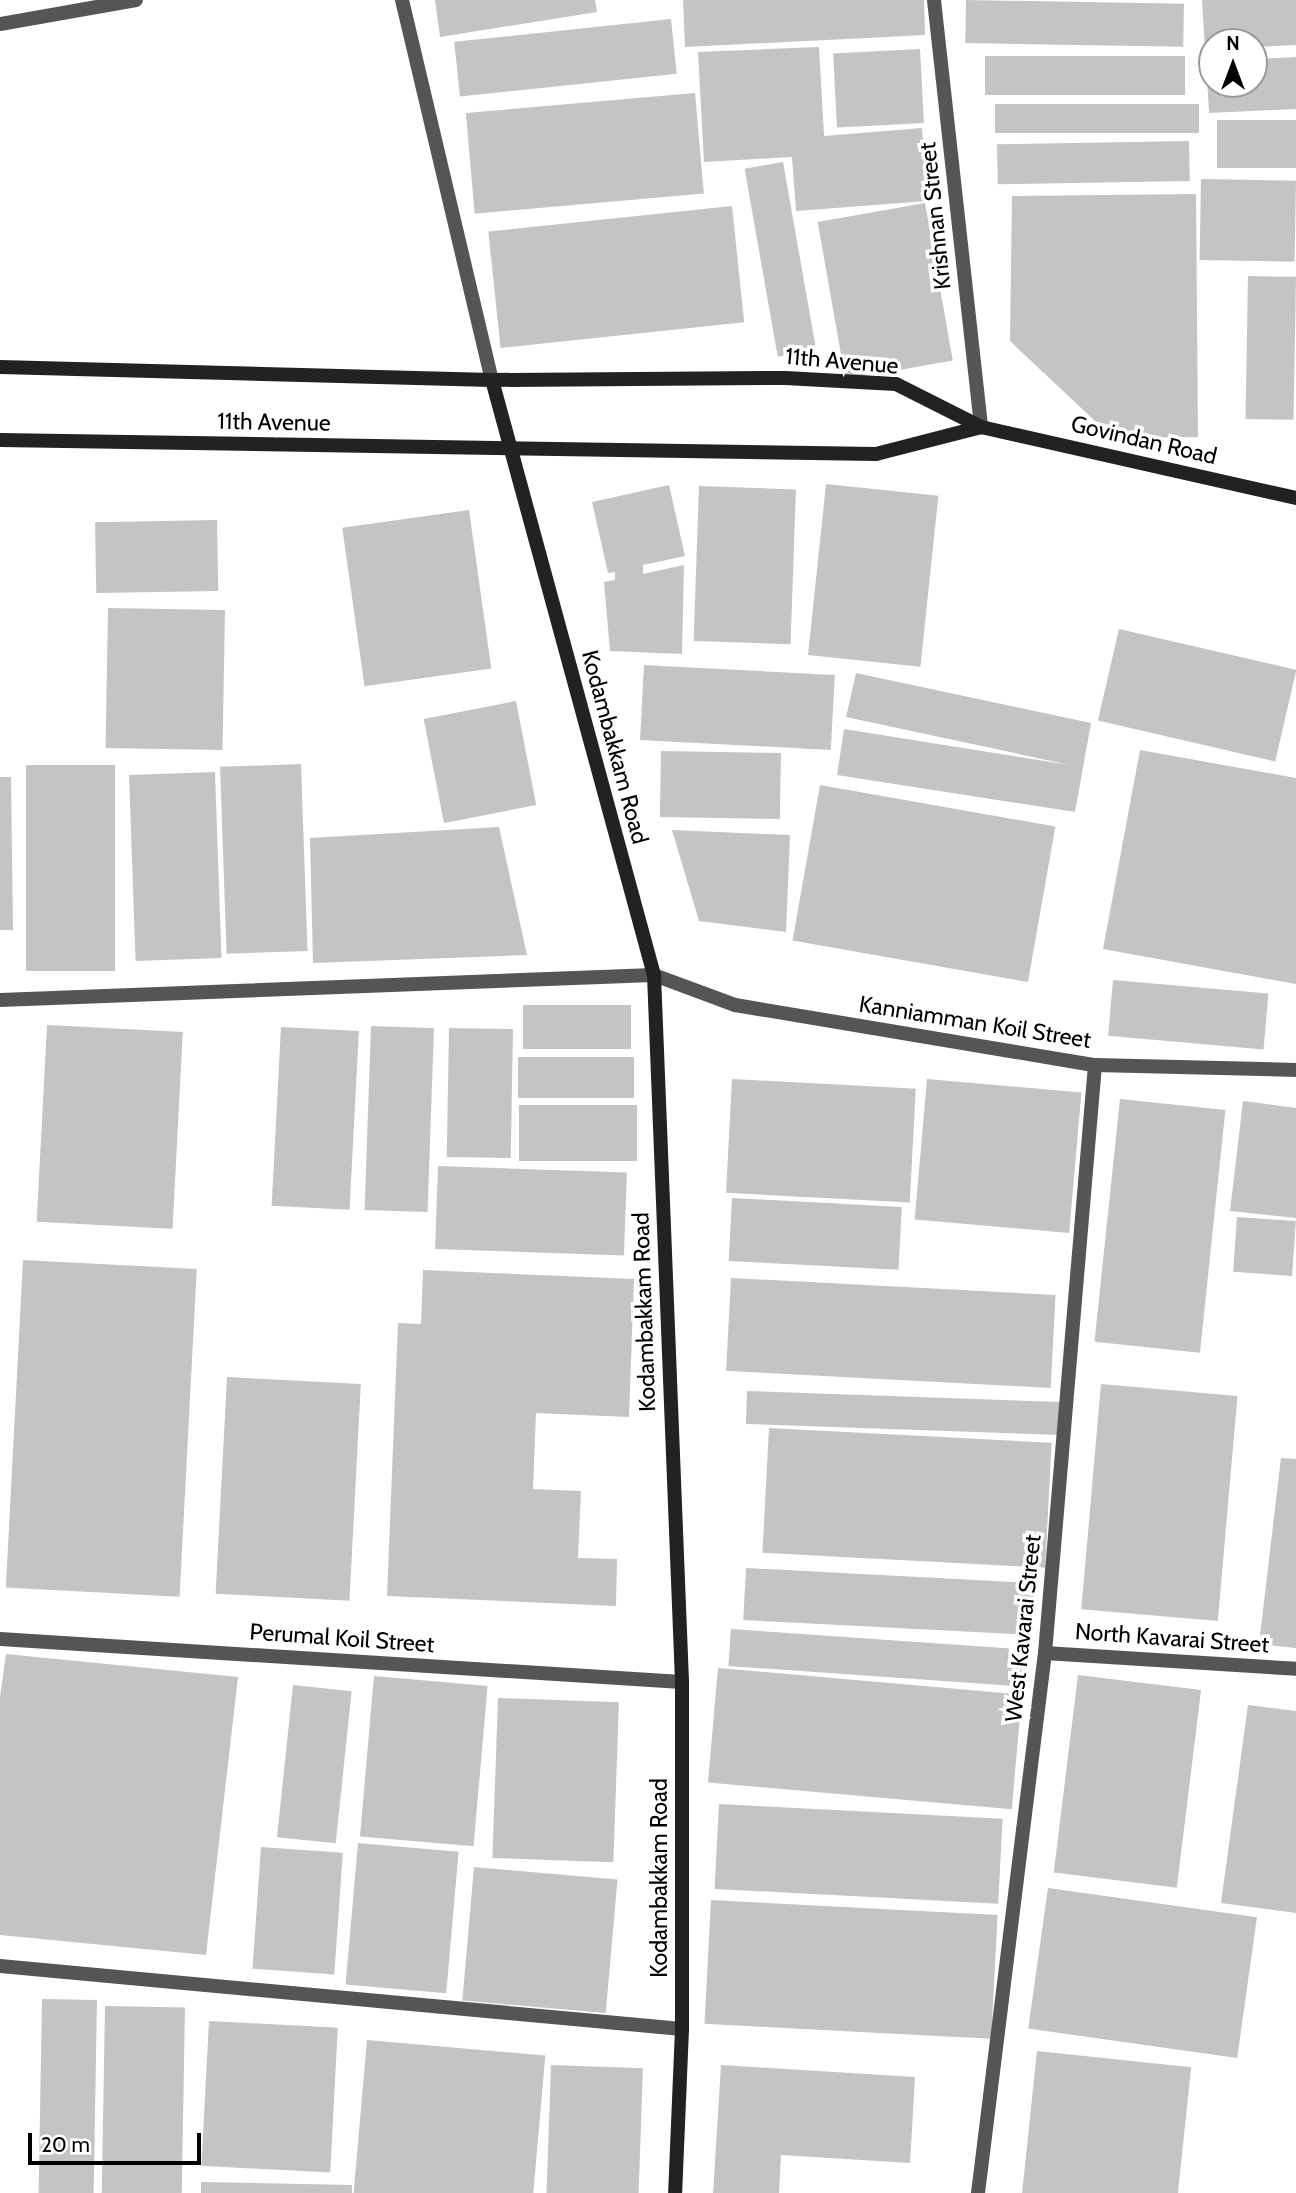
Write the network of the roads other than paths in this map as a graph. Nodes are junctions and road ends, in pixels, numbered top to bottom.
1 (136, 0) edge
2 (402, 0) edge
3 (934, 0) edge
4 (0, 24) edge
5 (0, 367) edge
6 (492, 380) junction
7 (981, 427) junction
8 (0, 440) edge
9 (510, 449) junction
10 (1296, 498) edge
11 (654, 975) junction
12 (0, 1000) edge
13 (1095, 1065) junction
14 (1296, 1070) edge
15 (0, 1639) edge
16 (1045, 1653) junction
17 (1296, 1669) edge
18 (681, 1682) junction
19 (0, 1966) edge
20 (681, 2029) junction
21 (675, 2193) edge
22 (978, 2193) edge

1 - 4 street
2 - 6 street
3 - 7 street, Krishnan Street
5 - 6 main road, 11th Avenue
6 - 7 main road, 11th Avenue
6 - 9 main road, Kodambakkam Road
7 - 9 main road, 11th Avenue
7 - 10 main road, Govindan Road
8 - 9 main road, 11th Avenue
9 - 11 main road, Kodambakkam Road
11 - 12 street
11 - 13 street, Kanniamman Koil Street
11 - 18 main road, Kodambakkam Road
13 - 14 street, Kanniamman Koil Street
13 - 16 street, West Kavarai Street
15 - 18 street, Perumal Koil Street
16 - 17 street, North Kavarai Street
16 - 22 street, West Kavarai Street
18 - 20 main road, Kodambakkam Road
19 - 20 street
20 - 21 main road, Kodambakkam Road

